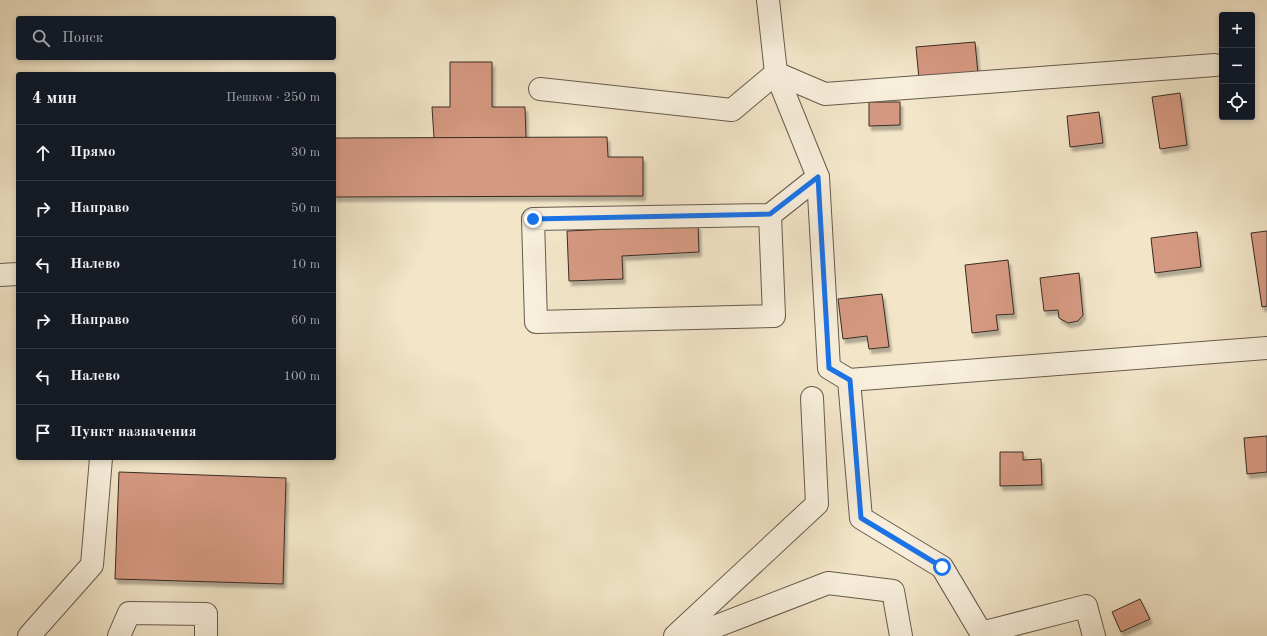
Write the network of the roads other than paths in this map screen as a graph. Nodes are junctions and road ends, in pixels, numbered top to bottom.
1 (768, 0) edge
2 (1215, 65) dead end
3 (776, 73) junction
4 (540, 89) dead end
5 (818, 177) junction
6 (770, 214) junction
7 (16, 274) edge
8 (0, 275) edge
9 (1267, 348) edge
10 (850, 380) junction
11 (812, 398) dead end
12 (102, 460) edge
13 (982, 634) edge
14 (28, 636) edge
15 (119, 636) edge
16 (206, 636) edge
17 (675, 636) edge
18 (691, 636) edge
19 (901, 636) edge
20 (1094, 636) edge

1 - 3 street
2 - 3 street
3 - 4 street
3 - 5 street
5 - 6 street
5 - 10 street
6 - 6 street
7 - 8 street
9 - 10 street
10 - 13 street
11 - 17 street
12 - 14 street
13 - 20 street
15 - 16 street
18 - 19 street

